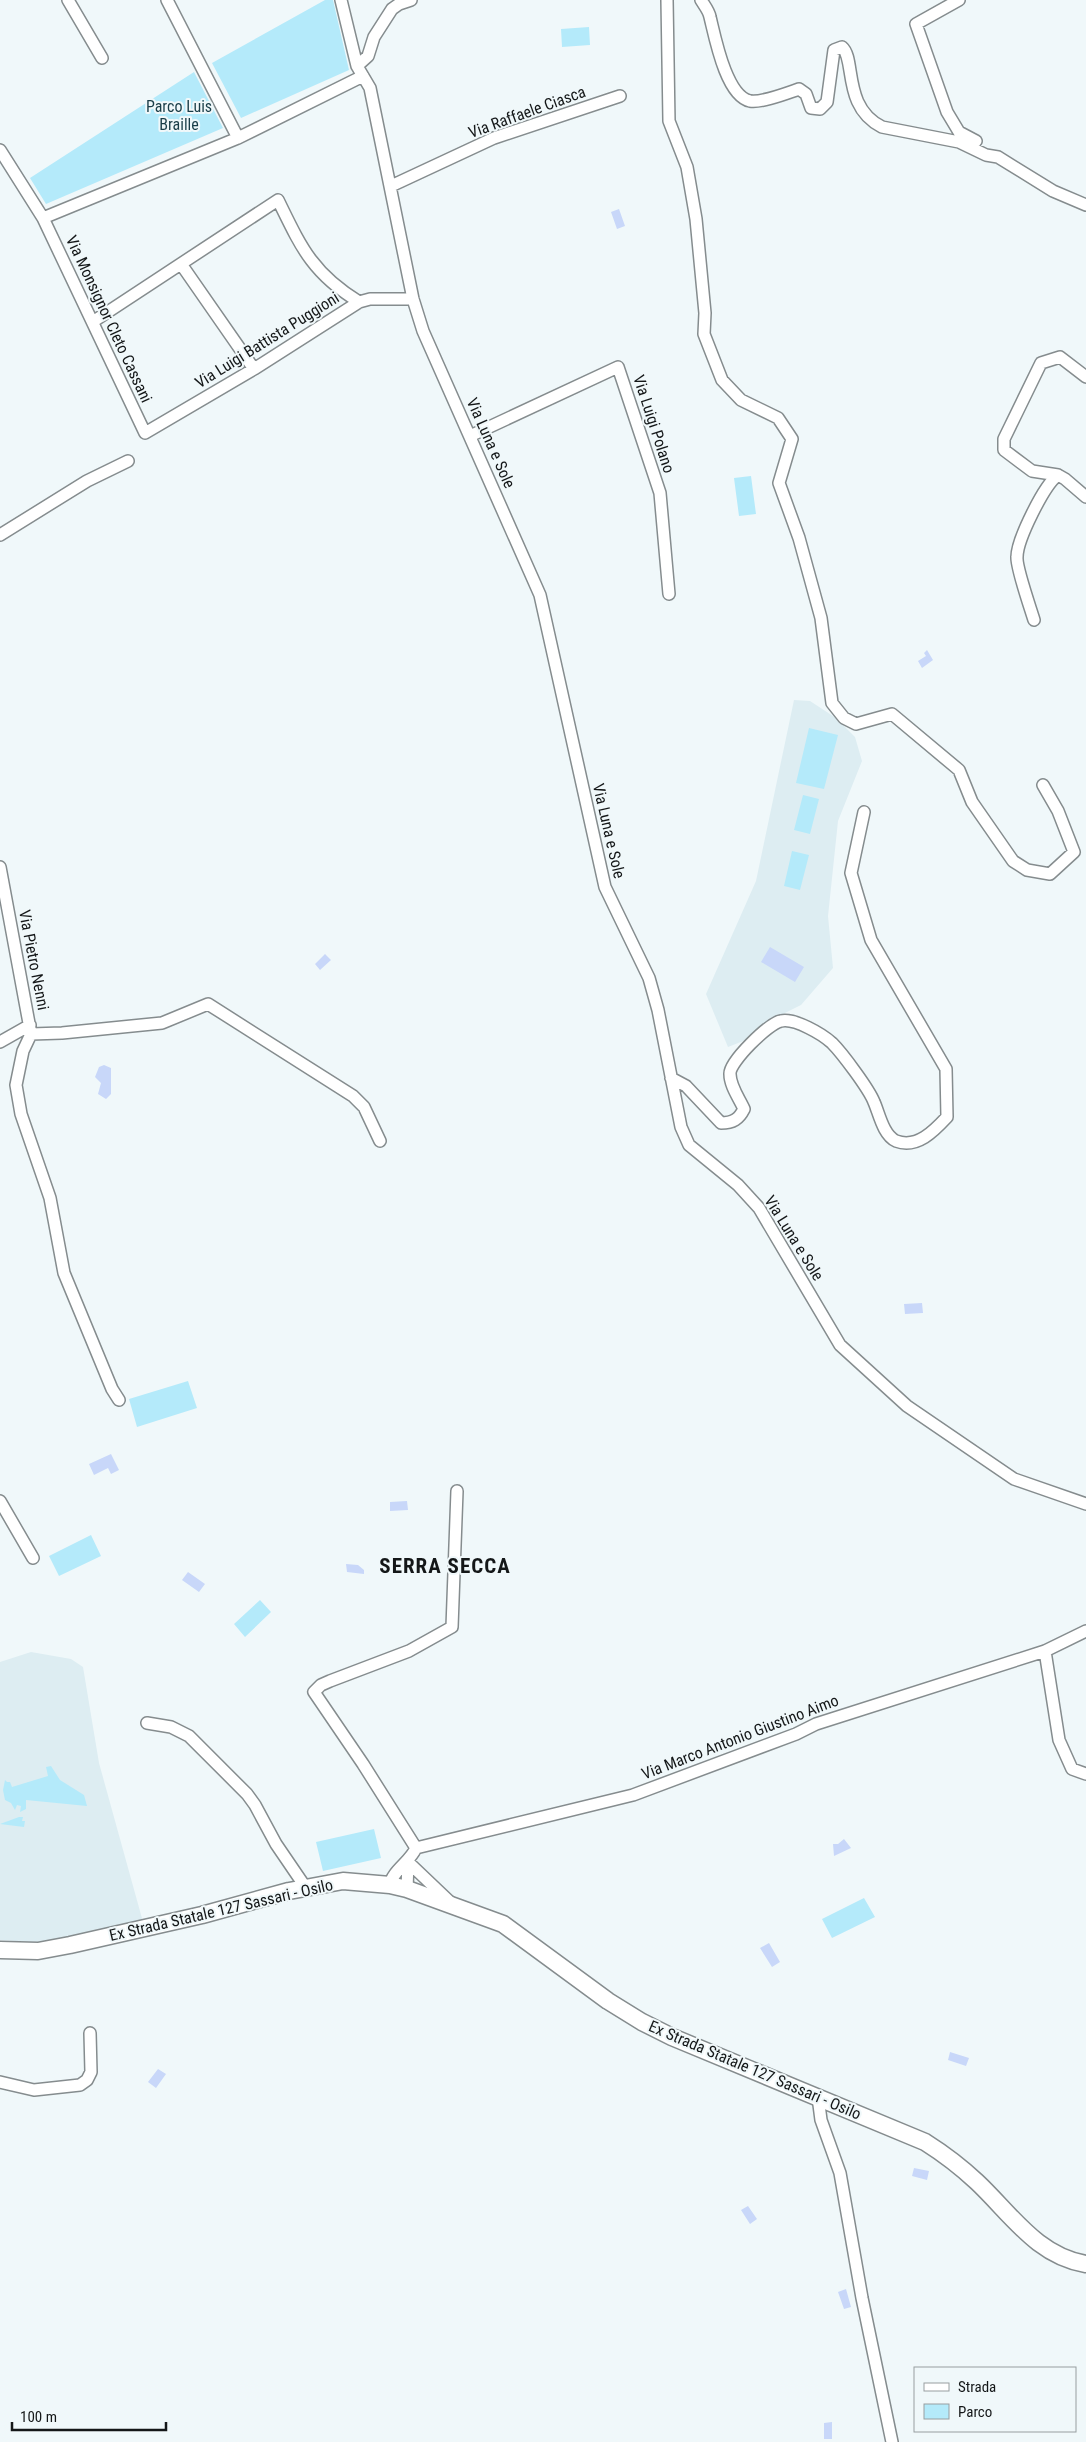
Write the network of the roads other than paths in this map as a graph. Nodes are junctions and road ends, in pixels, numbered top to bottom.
1 (68, 0) edge
2 (168, 0) edge
3 (341, 0) edge
4 (411, 0) edge
5 (667, 0) edge
6 (702, 0) edge
7 (959, 0) edge
8 (397, 2) edge
9 (102, 58) dead end
10 (360, 71) junction
11 (620, 96) dead end
12 (238, 138) junction
13 (0, 150) edge
14 (998, 158) junction
15 (391, 186) junction
16 (1086, 205) edge
17 (43, 218) junction
18 (181, 264) junction
19 (413, 299) junction
20 (359, 302) junction
21 (94, 321) junction
22 (254, 369) junction
23 (1086, 377) edge
24 (145, 433) joint
25 (470, 436) junction
26 (128, 461) dead end
27 (1058, 476) junction
28 (1086, 497) edge
29 (0, 535) edge
30 (669, 594) dead end
31 (1034, 620) dead end
32 (1043, 785) dead end
33 (864, 812) dead end
34 (0, 867) edge
35 (31, 1029) junction
36 (0, 1042) edge
37 (671, 1078) junction
38 (380, 1140) dead end
39 (119, 1400) dead end
40 (457, 1491) dead end
41 (0, 1501) edge
42 (1086, 1504) edge
43 (33, 1558) dead end
44 (1086, 1631) edge
45 (1045, 1651) junction
46 (147, 1723) dead end
47 (1086, 1774) edge
48 (416, 1848) junction
49 (408, 1862) junction
50 (390, 1885) junction
51 (306, 1888) junction
52 (407, 1889) junction
53 (453, 1905) junction
54 (0, 1950) edge
55 (90, 2033) dead end
56 (0, 2082) edge
57 (818, 2097) junction
58 (1086, 2264) edge
59 (892, 2442) edge

1 - 9 street
2 - 12 street
3 - 10 street, Via Luna e Sole
4 - 8 street
5 - 32 street
6 - 14 street
7 - 14 street
8 - 10 street
10 - 12 street
10 - 15 street, Via Luna e Sole
11 - 15 street, Via Raffaele Ciasca
12 - 17 street
13 - 17 street, Via Monsignor Cleto Cassani
14 - 16 street
15 - 19 street, Via Luna e Sole
17 - 21 street, Via Monsignor Cleto Cassani
18 - 20 street
18 - 21 street
18 - 22 street
19 - 20 street, Via Luigi Battista Puggioni
19 - 25 street, Via Luna e Sole
20 - 22 street, Via Luigi Battista Puggioni
21 - 24 street, Via Monsignor Cleto Cassani
22 - 24 street, Via Luigi Battista Puggioni
23 - 27 street
25 - 30 street, Via Luigi Polano
25 - 37 street, Via Luna e Sole
26 - 29 street
27 - 28 street
27 - 31 street
33 - 37 street
34 - 35 street, Via Pietro Nenni
35 - 36 street, Via Pietro Nenni
35 - 38 street
35 - 39 street
37 - 42 street, Via Luna e Sole
40 - 48 street
41 - 43 street
44 - 45 street, Via Marco Antonio Giustino Aimo
45 - 47 street
45 - 48 street, Via Marco Antonio Giustino Aimo
46 - 51 street
48 - 49 street
49 - 50 street
49 - 52 street
49 - 53 street
50 - 51 main road, Ex Strada Statale 127 Sassari - Osilo
50 - 52 main road, Ex Strada Statale 127 Sassari - Osilo
51 - 54 main road, Ex Strada Statale 127 Sassari - Osilo
52 - 53 main road, Ex Strada Statale 127 Sassari - Osilo
53 - 57 main road, Ex Strada Statale 127 Sassari - Osilo
55 - 56 street
57 - 58 main road, Ex Strada Statale 127 Sassari - Osilo
57 - 59 street

